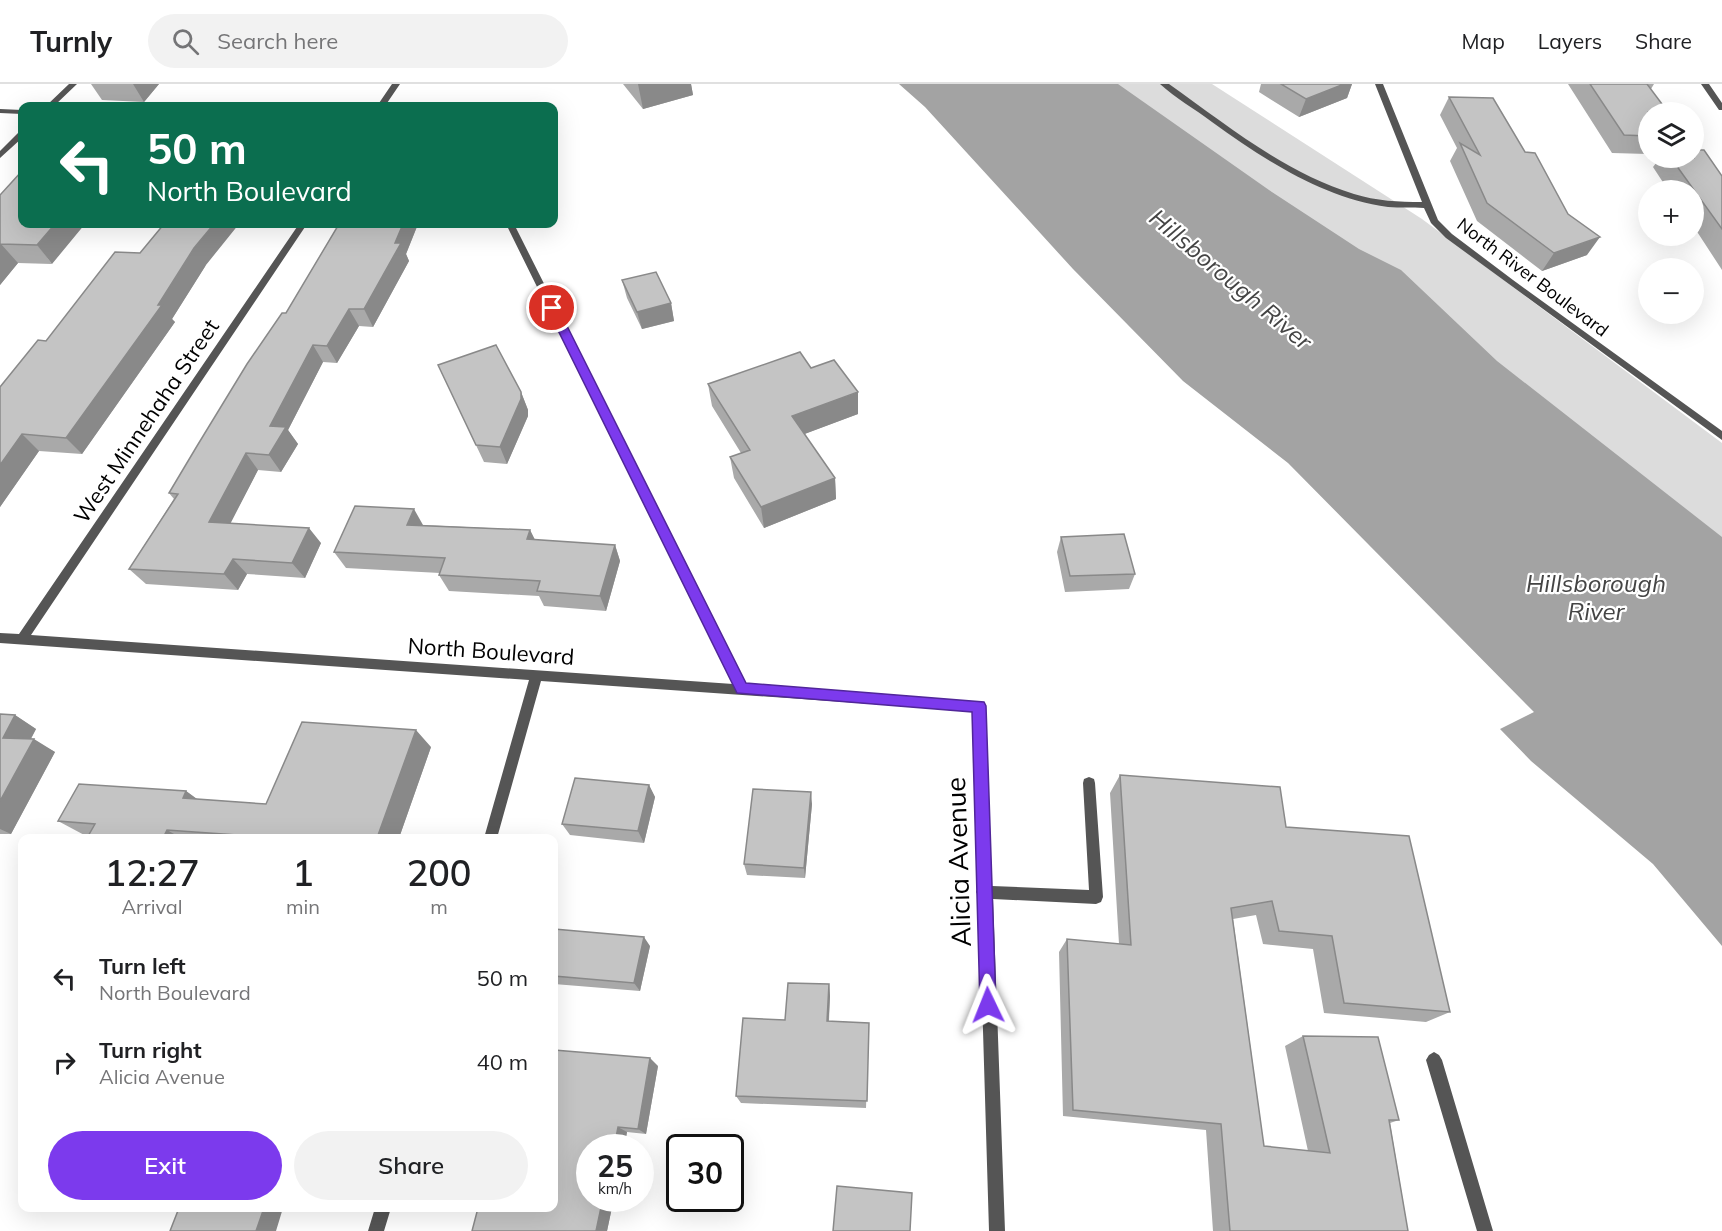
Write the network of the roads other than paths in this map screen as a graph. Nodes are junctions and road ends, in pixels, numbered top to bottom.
1 (73, 84) edge
2 (396, 84) edge
3 (1164, 84) edge
4 (1379, 84) edge
5 (1705, 84) edge
6 (54, 102) edge
7 (384, 102) edge
8 (1722, 108) edge
9 (0, 111) edge
10 (18, 112) edge
11 (18, 138) edge
12 (0, 156) edge
13 (1426, 205) junction
14 (300, 228) edge
15 (512, 228) edge
16 (1722, 436) edge
17 (0, 638) edge
18 (22, 639) junction
19 (537, 675) junction
20 (742, 688) junction
21 (979, 706) joint
22 (1089, 783) dead end
23 (491, 834) edge
24 (983, 892) junction
25 (1434, 1060) dead end
26 (382, 1212) edge
27 (376, 1231) edge
28 (997, 1231) edge
29 (1485, 1231) edge

1 - 6 street
2 - 7 street
3 - 13 street
4 - 13 street, North River Boulevard
5 - 8 street
9 - 10 street
11 - 12 street
13 - 16 street, North River Boulevard
14 - 18 street, West Minnehaha Street
15 - 20 street
17 - 18 street, North Boulevard
18 - 19 street, North Boulevard
19 - 20 street, North Boulevard
19 - 23 street
20 - 21 street, North Boulevard
21 - 24 street, Alicia Avenue
22 - 24 street
24 - 28 street, Alicia Avenue
25 - 29 street
26 - 27 street

